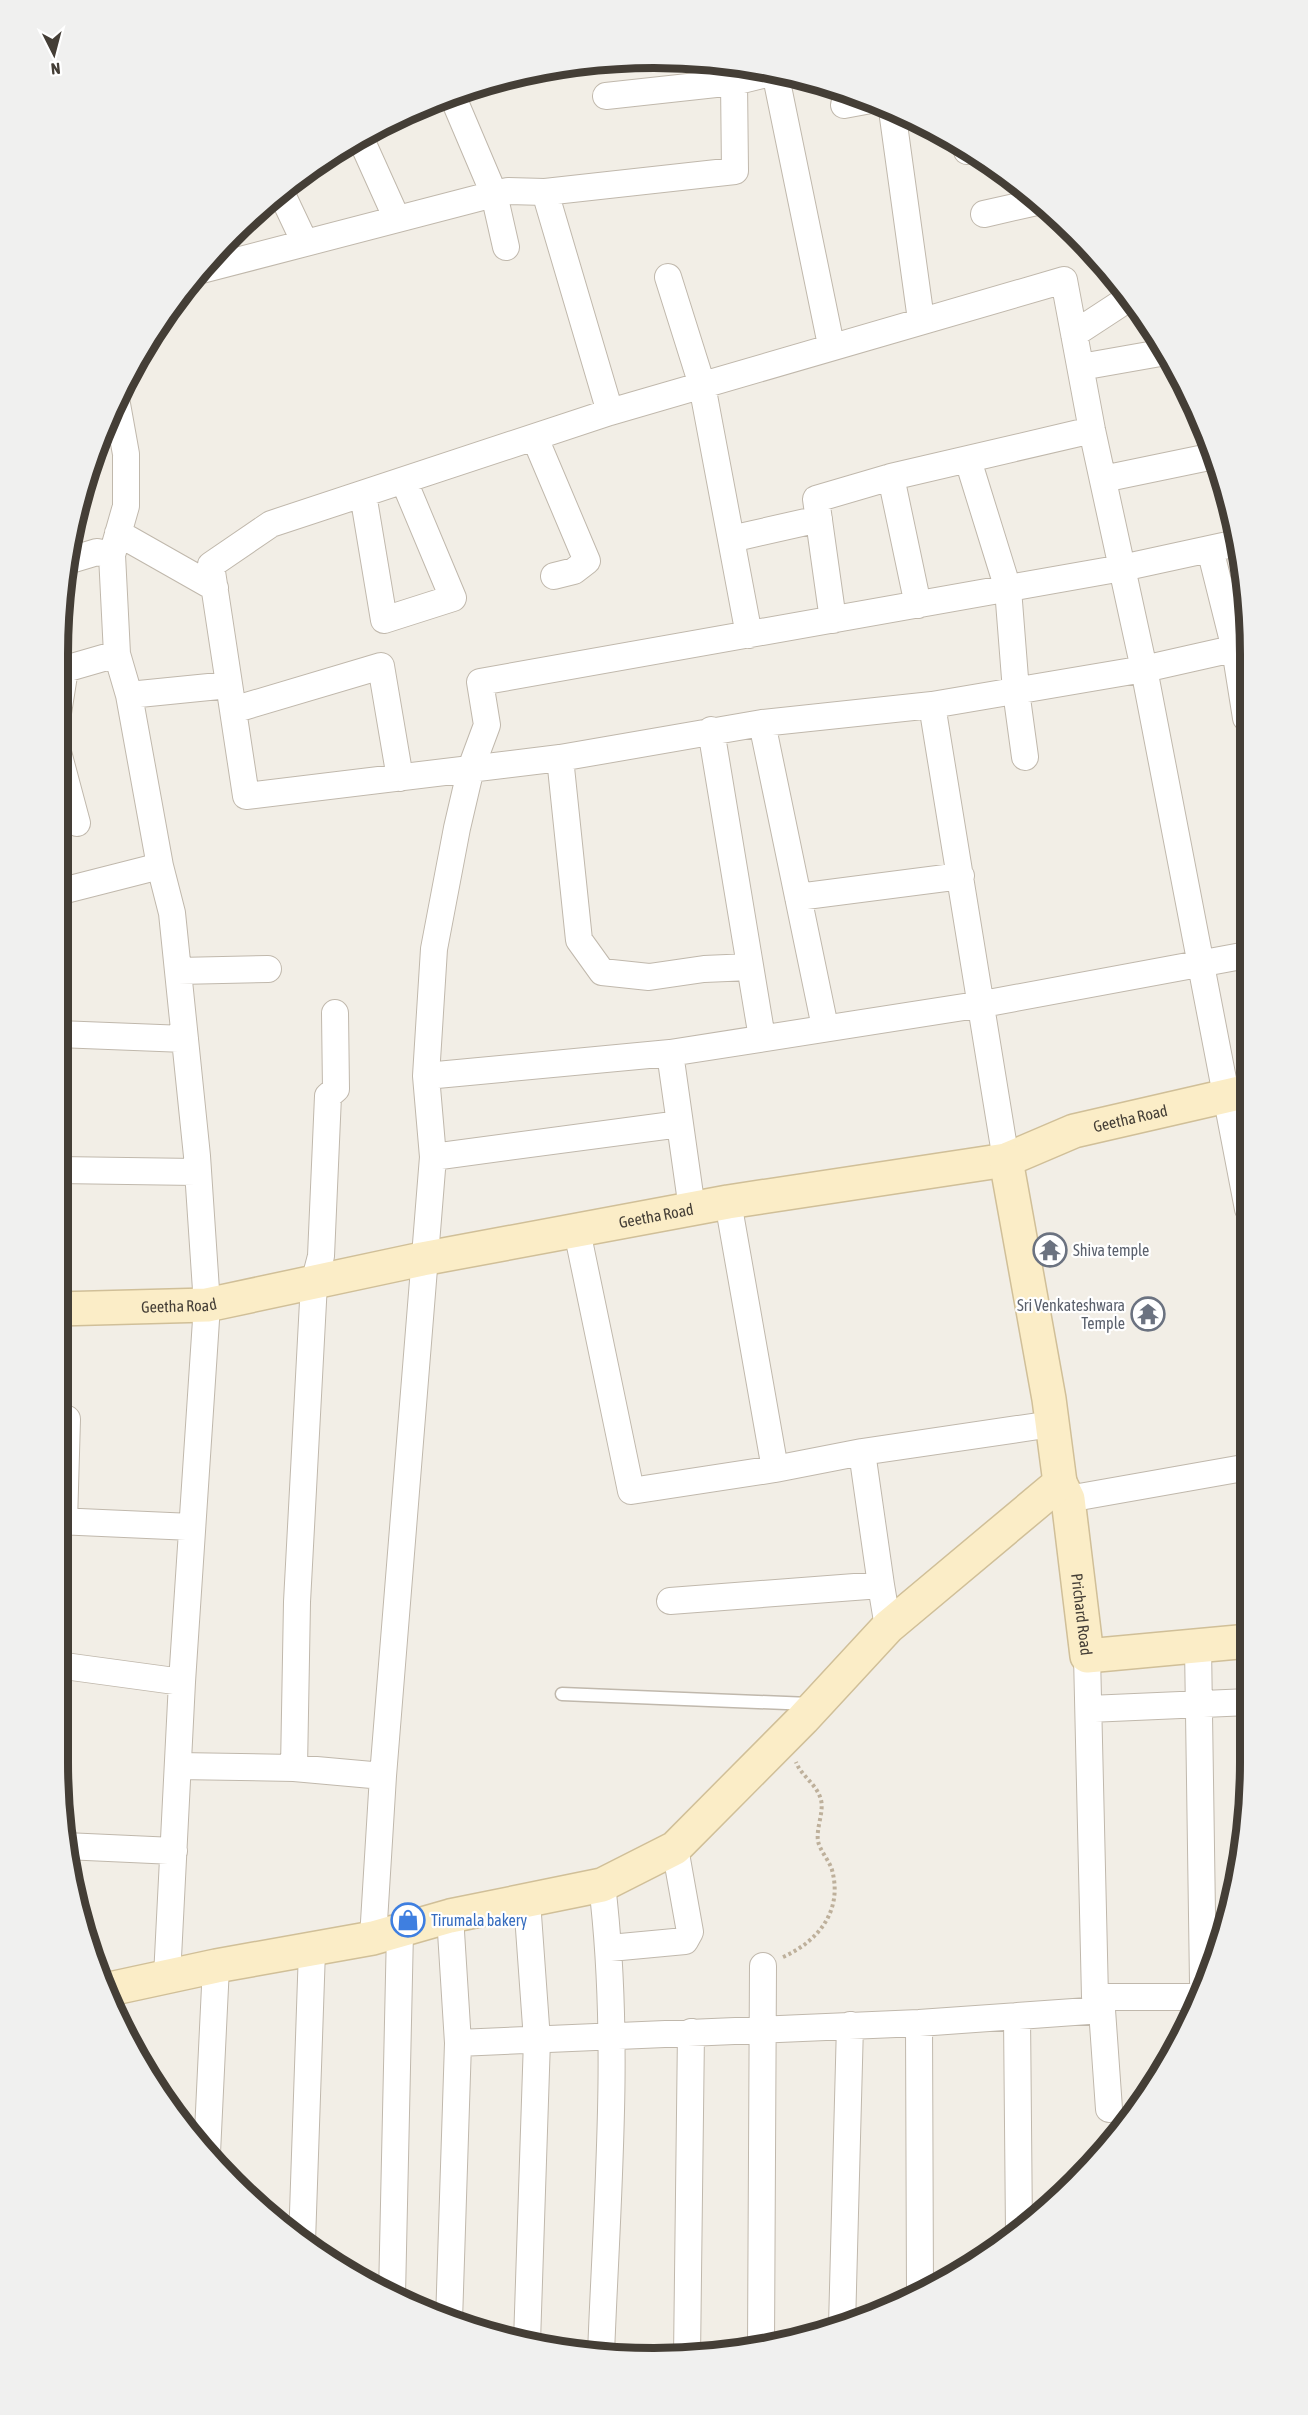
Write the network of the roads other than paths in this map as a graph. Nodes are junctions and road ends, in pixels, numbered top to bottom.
1 (755, 77) edge
2 (777, 81) edge
3 (734, 82) junction
4 (606, 96) dead end
5 (455, 103) edge
6 (854, 103) edge
7 (844, 105) dead end
8 (893, 119) edge
9 (363, 145) edge
10 (545, 192) junction
11 (494, 194) junction
12 (284, 199) edge
13 (1029, 204) edge
14 (984, 214) dead end
15 (396, 217) junction
16 (305, 243) junction
17 (506, 247) dead end
18 (213, 267) edge
19 (668, 276) dead end
20 (1123, 302) edge
21 (921, 320) junction
22 (1074, 334) junction
23 (831, 345) junction
24 (1157, 354) edge
25 (1081, 367) junction
26 (702, 385) junction
27 (610, 412) junction
28 (119, 415) edge
29 (1092, 430) junction
30 (535, 438) junction
31 (1206, 458) edge
32 (968, 460) junction
33 (891, 477) junction
34 (1103, 479) junction
35 (404, 481) junction
36 (363, 494) junction
37 (819, 519) junction
38 (731, 539) junction
39 (115, 544) junction
40 (1230, 545) edge
41 (1210, 549) junction
42 (76, 558) edge
43 (1122, 568) junction
44 (554, 576) dead end
45 (214, 588) junction
46 (1008, 589) junction
47 (918, 605) junction
48 (833, 620) junction
49 (749, 635) junction
50 (1240, 643) edge
51 (1240, 647) edge
52 (117, 654) junction
53 (68, 668) edge
54 (1144, 669) junction
55 (1016, 691) junction
56 (129, 695) junction
57 (231, 698) junction
58 (932, 705) junction
59 (762, 723) junction
60 (711, 730) junction
61 (1025, 757) dead end
62 (560, 758) junction
63 (471, 768) junction
64 (400, 777) junction
65 (68, 789) edge
66 (77, 823) dead end
67 (160, 866) junction
68 (961, 876) junction
69 (68, 889) edge
70 (798, 897) junction
71 (1240, 957) edge
72 (1202, 965) junction
73 (750, 967) junction
74 (268, 969) dead end
75 (178, 971) junction
76 (983, 1004) junction
77 (335, 1013) dead end
78 (825, 1028) junction
79 (68, 1034) edge
80 (762, 1038) junction
81 (185, 1039) junction
82 (670, 1053) junction
83 (426, 1076) junction
84 (1237, 1093) edge
85 (680, 1124) junction
86 (1240, 1125) edge
87 (432, 1157) junction
88 (1006, 1160) junction
89 (68, 1170) edge
90 (196, 1172) junction
91 (728, 1202) junction
92 (692, 1209) junction
93 (577, 1231) junction
94 (422, 1259) junction
95 (314, 1283) junction
96 (207, 1305) junction
97 (68, 1309) edge
98 (1052, 1424) junction
99 (862, 1452) junction
100 (1240, 1468) edge
101 (776, 1469) junction
102 (1064, 1491) junction
103 (68, 1522) edge
104 (192, 1527) junction
105 (881, 1585) junction
106 (670, 1601) dead end
107 (888, 1627) junction
108 (1240, 1642) edge
109 (1198, 1646) junction
110 (1088, 1656) junction
111 (68, 1666) edge
112 (182, 1682) junction
113 (562, 1694) dead end
114 (1240, 1702) edge
115 (817, 1704) junction
116 (1198, 1704) junction
117 (1089, 1709) junction
118 (178, 1766) junction
119 (294, 1768) junction
120 (383, 1776) junction
121 (74, 1846) edge
122 (675, 1848) junction
123 (174, 1851) junction
124 (602, 1886) junction
125 (527, 1901) junction
126 (450, 1916) junction
127 (386, 1934) junction
128 (610, 1948) junction
129 (312, 1950) junction
130 (216, 1965) junction
131 (763, 1966) road end
132 (1203, 1967) edge
133 (167, 1977) junction
134 (113, 1988) edge
135 (1190, 1997) edge
136 (1099, 2004) junction
137 (1017, 2016) junction
138 (919, 2024) junction
139 (850, 2025) junction
140 (765, 2029) junction
141 (691, 2032) junction
142 (614, 2037) junction
143 (537, 2040) junction
144 (458, 2043) junction
145 (1109, 2109) dead end
146 (208, 2141) edge
147 (1019, 2220) edge
148 (302, 2230) edge
149 (920, 2283) edge
150 (392, 2285) edge
151 (449, 2310) edge
152 (843, 2316) edge
153 (527, 2333) edge
154 (761, 2337) edge
155 (601, 2345) edge
156 (687, 2346) edge

1 - 3 street
2 - 23 street
3 - 4 street
3 - 10 street
5 - 11 street
6 - 7 street
8 - 21 street
9 - 15 street
10 - 11 street
10 - 27 street
11 - 15 street
11 - 17 street
12 - 16 street
13 - 14 street
15 - 16 street
16 - 18 street
19 - 26 street
20 - 22 street
21 - 22 street
21 - 23 street
22 - 25 street
23 - 26 street
24 - 25 street
25 - 29 street
26 - 27 street
26 - 38 street
27 - 30 street
28 - 39 street
29 - 32 street
29 - 34 street
30 - 35 street
30 - 44 street
31 - 34 street
32 - 33 street
32 - 46 street
33 - 37 street
33 - 47 street
34 - 43 street
35 - 36 street
35 - 36 street
36 - 45 street
37 - 38 street
37 - 48 street
38 - 49 street
39 - 42 street
39 - 45 street
39 - 52 street
40 - 41 street
41 - 43 street
41 - 50 street
43 - 46 street
43 - 54 street
45 - 57 street
46 - 47 street
46 - 55 street
47 - 48 street
48 - 49 street
49 - 63 street
51 - 54 street
52 - 53 street
52 - 56 street
54 - 55 street
54 - 72 street
55 - 58 street
55 - 61 street
56 - 57 street
56 - 67 street
57 - 64 street
57 - 64 street
58 - 59 street
58 - 68 street
59 - 60 street
59 - 70 street
60 - 62 street
60 - 73 street
62 - 63 street
62 - 73 street
63 - 64 street
63 - 83 street
65 - 66 street
67 - 69 street
67 - 75 street
68 - 70 street
68 - 76 street
70 - 78 street
71 - 72 street
72 - 76 street
72 - 84 street
73 - 80 street
74 - 75 street
75 - 81 street
76 - 78 street
76 - 88 street
77 - 95 street
78 - 80 street
79 - 81 street
80 - 82 street
81 - 90 street
82 - 83 street
82 - 85 street
83 - 87 street
84 - 86 street
84 - 88 street, Geetha Road
85 - 87 street
85 - 92 street
87 - 94 street
88 - 91 street, Geetha Road
88 - 98 street, Prichard Road
89 - 90 street
90 - 96 street
91 - 92 street, Geetha Road
91 - 101 street
92 - 93 street, Geetha Road
93 - 94 street, Geetha Road
93 - 101 street
94 - 95 street, Geetha Road
94 - 120 street
95 - 96 street, Geetha Road
95 - 119 street
96 - 97 street, Geetha Road
96 - 104 street
98 - 99 street
98 - 102 street, Prichard Road
99 - 101 street
99 - 105 street
100 - 102 street
102 - 107 street
102 - 110 street, Prichard Road
103 - 104 street
104 - 112 street
105 - 106 street
105 - 107 street
107 - 115 street
108 - 109 street, Prichard Road
109 - 110 street, Prichard Road
109 - 116 street
110 - 117 street
111 - 112 street
112 - 118 street
113 - 115 lane
114 - 116 street
115 - 122 street
116 - 117 street
116 - 132 street
117 - 136 street
118 - 119 street
118 - 123 street
119 - 120 street
120 - 127 street
121 - 123 street
122 - 124 street
122 - 128 street
123 - 133 street
124 - 125 street
124 - 128 street
125 - 126 street
125 - 143 street
126 - 127 street
126 - 144 street
127 - 129 street
127 - 150 street
128 - 142 street
129 - 130 street
129 - 148 street
130 - 133 street
130 - 146 street
131 - 140 street
133 - 134 street
135 - 136 street
136 - 137 street
136 - 145 street
137 - 138 street
137 - 147 street
138 - 139 street
138 - 149 street
139 - 140 street
139 - 152 street
140 - 141 street
140 - 154 street
141 - 142 street
141 - 156 street
142 - 143 street
142 - 155 street
143 - 144 street
143 - 153 street
144 - 151 street

